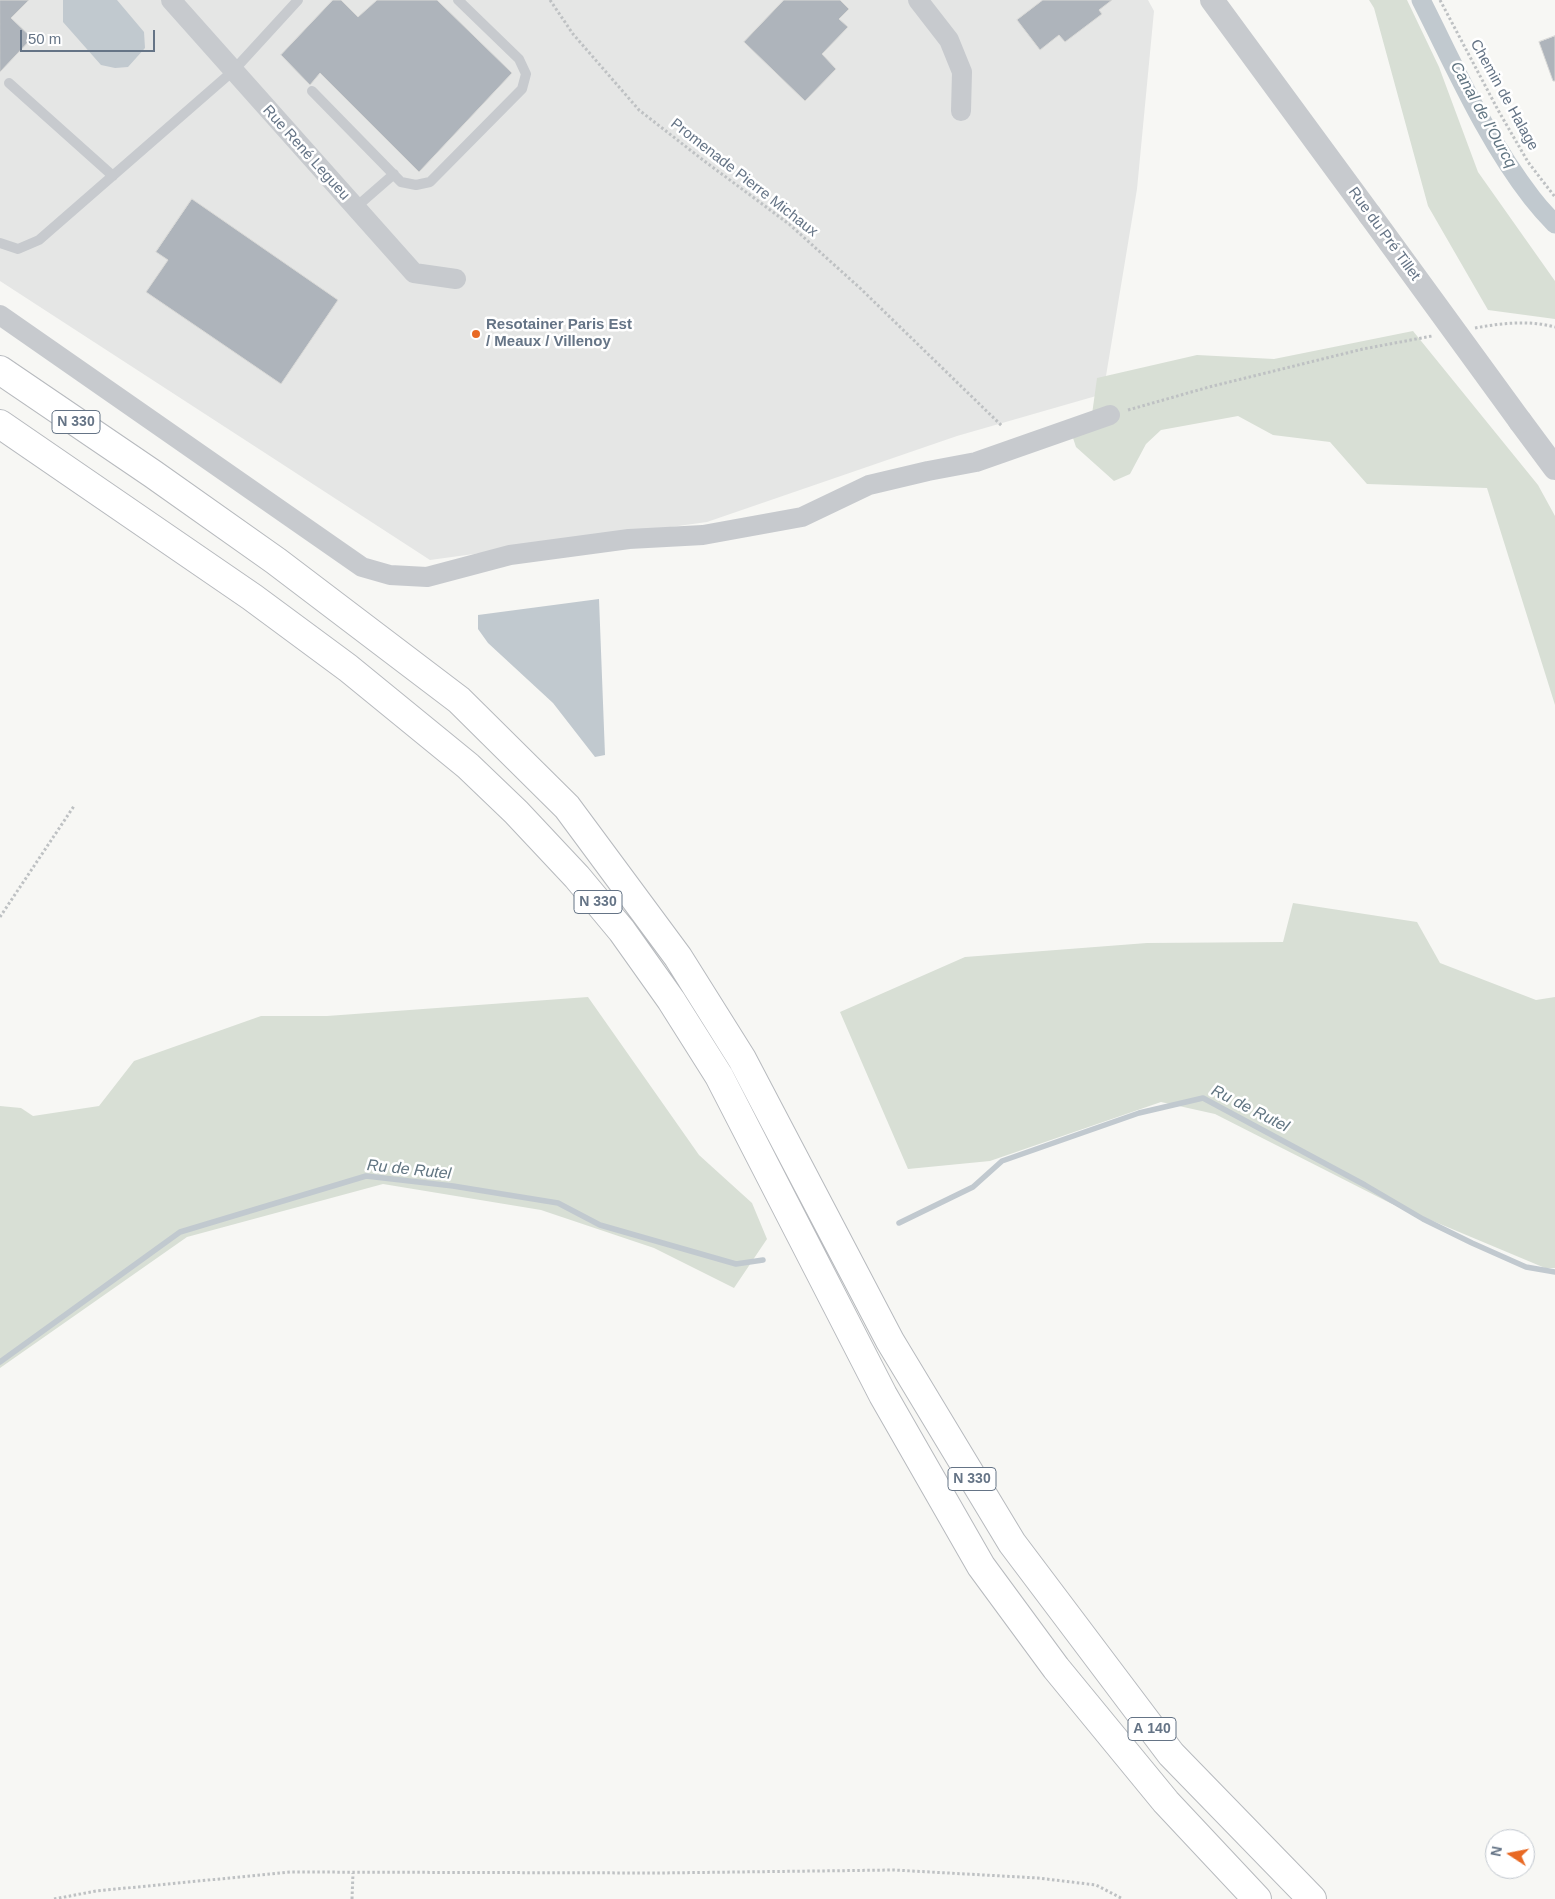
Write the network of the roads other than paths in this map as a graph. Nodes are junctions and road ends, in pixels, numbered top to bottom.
1 (171, 0) edge
2 (298, 0) edge
3 (458, 0) edge
4 (918, 0) edge
5 (1212, 0) edge
6 (233, 71) junction
7 (9, 83) dead end
8 (312, 91) dead end
9 (961, 111) dead end
10 (394, 174) junction
11 (113, 176) junction
12 (355, 208) junction
13 (0, 243) edge
14 (456, 279) dead end
15 (0, 315) edge
16 (0, 370) edge
17 (1110, 415) road end
18 (0, 424) edge
19 (1555, 468) edge
20 (1012, 1543) joint
21 (982, 1566) joint
22 (1256, 1899) edge
23 (1312, 1899) edge

1 - 6 street, Rue René Legueu
2 - 6 lane
3 - 10 lane
4 - 9 street
5 - 19 street, Rue du Pré Tillet, bridge
6 - 11 lane
6 - 12 street, Rue René Legueu
7 - 11 lane
8 - 10 lane
10 - 12 lane
11 - 13 lane
12 - 14 street, Rue René Legueu
15 - 17 street
16 - 20 highway, N 330
18 - 21 highway, N 330
20 - 23 highway, A 140
21 - 22 highway, A 140

